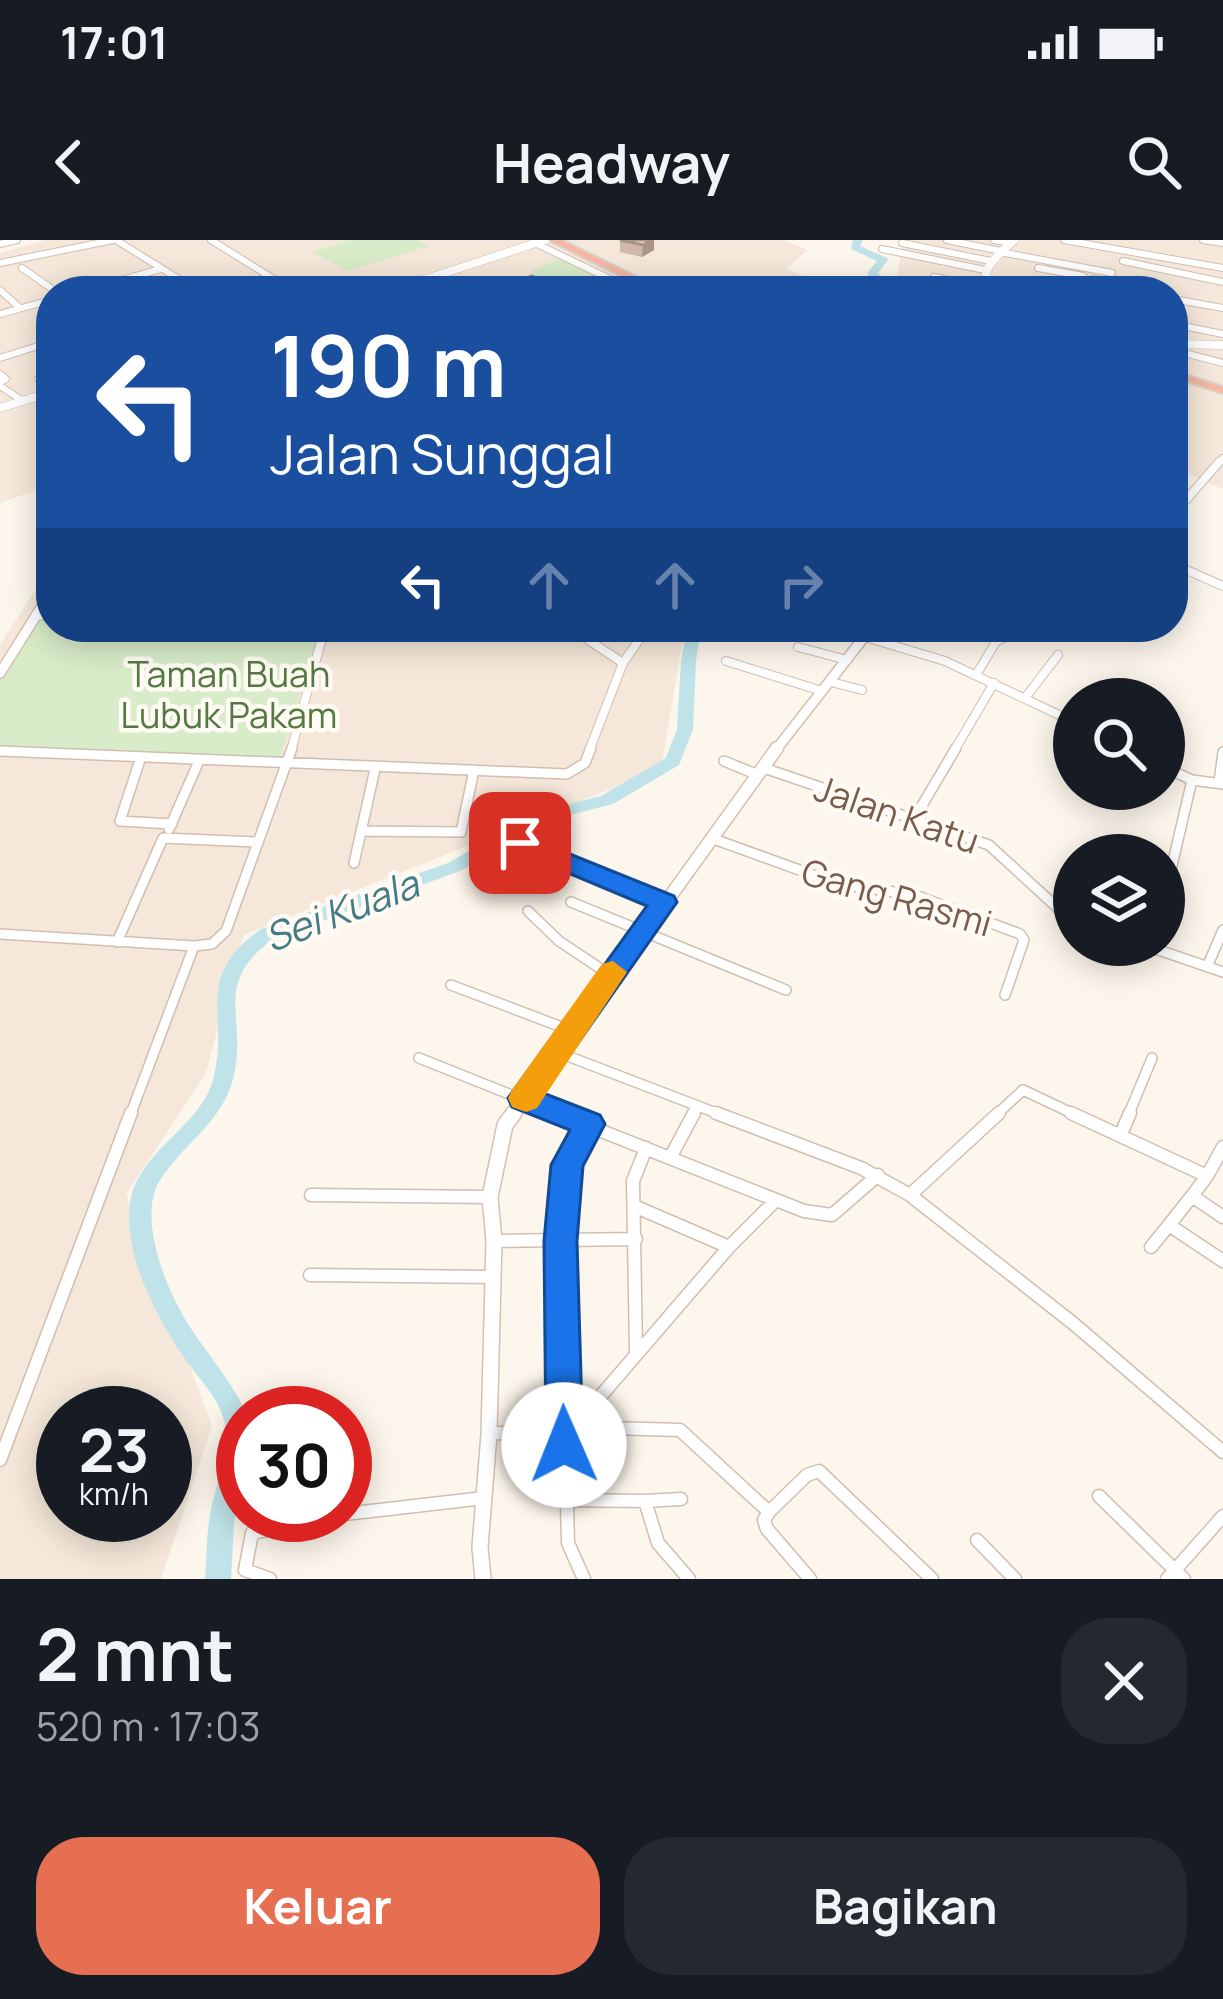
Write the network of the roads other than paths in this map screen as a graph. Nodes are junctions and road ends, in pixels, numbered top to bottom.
1 (16, 240) edge
2 (63, 240) edge
3 (211, 240) edge
4 (554, 240) edge
5 (947, 240) edge
6 (994, 240) edge
7 (1064, 240) edge
8 (1203, 240) edge
9 (116, 241) edge
10 (538, 241) edge
11 (1012, 242) edge
12 (902, 243) dead end
13 (0, 244) edge
14 (1223, 244) edge
15 (71, 245) junction
16 (882, 249) dead end
17 (1001, 251) junction
18 (956, 258) dead end
19 (1123, 261) dead end
20 (0, 263) edge
21 (988, 265) junction
22 (22, 268) dead end
23 (1038, 268) dead end
24 (1223, 268) edge
25 (161, 269) junction
26 (1112, 273) dead end
27 (135, 276) edge
28 (172, 276) edge
29 (266, 276) edge
30 (433, 276) edge
31 (605, 276) edge
32 (616, 276) edge
33 (629, 276) edge
34 (988, 276) edge
35 (1079, 276) edge
36 (36, 278) edge
37 (1223, 282) edge
38 (0, 290) edge
39 (1188, 302) edge
40 (36, 304) edge
41 (20, 308) junction
42 (1223, 308) edge
43 (0, 314) edge
44 (1188, 327) edge
45 (1223, 334) edge
46 (1223, 345) edge
47 (1188, 346) edge
48 (36, 347) edge
49 (1188, 352) edge
50 (0, 358) edge
51 (1223, 363) edge
52 (1188, 376) edge
53 (0, 381) edge
54 (1223, 388) edge
55 (36, 396) edge
56 (23, 400) junction
57 (0, 408) edge
58 (1223, 458) edge
59 (1188, 497) edge
60 (1188, 571) edge
61 (1223, 586) edge
62 (36, 615) edge
63 (321, 642) edge
64 (592, 642) edge
65 (638, 642) edge
66 (860, 642) edge
67 (893, 642) edge
68 (999, 642) edge
69 (798, 646) dead end
70 (1058, 655) dead end
71 (847, 660) junction
72 (726, 661) dead end
73 (623, 663) junction
74 (0, 673) edge
75 (976, 675) junction
76 (994, 683) junction
77 (826, 686) junction
78 (862, 690) dead end
79 (1025, 698) junction
80 (1053, 712) edge
81 (0, 751) edge
82 (1223, 752) edge
83 (140, 760) junction
84 (199, 761) junction
85 (724, 761) dead end
86 (284, 764) junction
87 (375, 769) junction
88 (474, 770) junction
89 (761, 771) junction
90 (1185, 775) edge
91 (1198, 780) junction
92 (1221, 783) edge
93 (914, 818) junction
94 (172, 824) junction
95 (362, 831) junction
96 (1183, 834) edge
97 (163, 838) junction
98 (711, 838) junction
99 (258, 842) junction
100 (513, 843) dead end
101 (354, 863) dead end
102 (572, 902) dead end
103 (664, 902) junction
104 (1053, 907) edge
105 (529, 911) dead end
106 (1223, 930) edge
107 (643, 933) junction
108 (0, 934) edge
109 (117, 942) junction
110 (194, 946) junction
111 (1185, 959) edge
112 (1207, 967) junction
113 (1223, 973) edge
114 (610, 975) junction
115 (451, 986) dead end
116 (786, 990) dead end
117 (1005, 995) dead end
118 (572, 1031) junction
119 (557, 1052) junction
120 (419, 1058) dead end
121 (1152, 1058) dead end
122 (523, 1098) junction
123 (697, 1106) junction
124 (589, 1124) junction
125 (1121, 1134) junction
126 (1223, 1147) edge
127 (646, 1148) junction
128 (670, 1158) junction
129 (878, 1175) junction
130 (1207, 1176) junction
131 (311, 1195) dead end
132 (910, 1195) junction
133 (1192, 1196) junction
134 (490, 1197) junction
135 (775, 1201) junction
136 (634, 1206) junction
137 (1223, 1216) edge
138 (1169, 1225) junction
139 (636, 1239) junction
140 (494, 1240) junction
141 (560, 1241) junction
142 (729, 1247) junction
143 (1151, 1247) dead end
144 (1223, 1261) edge
145 (310, 1275) dead end
146 (493, 1277) junction
147 (636, 1352) junction
148 (569, 1428) junction
149 (1223, 1431) edge
150 (489, 1434) junction
151 (1218, 1448) edge
152 (0, 1460) edge
153 (1099, 1496) dead end
154 (484, 1498) junction
155 (681, 1499) dead end
156 (566, 1500) junction
157 (645, 1501) junction
158 (372, 1512) edge
159 (769, 1512) junction
160 (1223, 1516) edge
161 (976, 1540) dead end
162 (252, 1542) edge
163 (1175, 1576) edge
164 (481, 1577) edge
165 (263, 1578) edge
166 (584, 1579) edge
167 (689, 1579) edge
168 (810, 1579) edge
169 (932, 1579) edge
170 (1015, 1579) edge

1 - 13 street
2 - 15 street
3 - 29 street
4 - 33 highway
5 - 17 street
6 - 11 street
7 - 24 street
8 - 14 street
9 - 15 street
9 - 25 street
10 - 30 street
10 - 31 street
10 - 32 highway
11 - 17 street
12 - 21 street
15 - 20 street
16 - 21 street
17 - 21 street
17 - 26 street
18 - 21 street
19 - 37 street
21 - 34 street
22 - 36 street
23 - 35 street
25 - 27 street
25 - 28 street
38 - 41 street
39 - 42 street
40 - 41 street
41 - 43 street
44 - 45 street
46 - 47 street
48 - 50 street
49 - 51 street
52 - 54 highway
53 - 56 street
55 - 56 street
56 - 57 street
58 - 59 street
60 - 61 street
62 - 74 street
63 - 86 street
64 - 73 street
65 - 73 street
66 - 71 street
67 - 75 street
68 - 75 street
69 - 71 street
70 - 79 street
71 - 77 street
72 - 77 street
73 - 88 street
75 - 76 street
76 - 79 street
76 - 93 street
77 - 78 street
77 - 89 street
79 - 80 street
81 - 83 street
82 - 92 street
83 - 84 street
83 - 94 street
84 - 86 street
84 - 94 street
85 - 89 street, Jalan Katu
86 - 87 street
86 - 99 street
87 - 88 street
87 - 95 street
88 - 95 street
89 - 93 street, Jalan Katu
89 - 98 street
90 - 91 street
91 - 92 street
91 - 96 street
93 - 104 street, Jalan Katu
94 - 97 street
95 - 101 street
97 - 99 street
97 - 109 street
98 - 103 street
98 - 117 street, Gang Rasmi
99 - 110 street
100 - 103 street
102 - 107 street
103 - 107 street
105 - 114 street
106 - 112 street
107 - 114 street
107 - 116 street
108 - 109 street
109 - 110 street
110 - 152 street
111 - 112 street
112 - 113 street
114 - 118 street
115 - 118 street
118 - 119 street
119 - 122 street
119 - 123 street
120 - 122 street
121 - 125 street
122 - 124 street
122 - 134 street
123 - 128 street
123 - 129 street
124 - 127 street
124 - 141 street
125 - 130 street
125 - 132 street
126 - 130 street
127 - 128 street
127 - 136 street
128 - 135 street
129 - 132 street
129 - 135 street
130 - 133 street
131 - 134 street
132 - 151 street
133 - 137 street
133 - 138 street
134 - 140 street
135 - 142 street
136 - 139 street
136 - 142 street
138 - 143 street
138 - 144 street
139 - 141 street
139 - 147 street
140 - 141 street
140 - 146 street
141 - 148 street
142 - 147 street
145 - 146 street
146 - 150 street
147 - 148 street
148 - 150 street
148 - 156 street
148 - 159 street
149 - 151 street
150 - 154 street
153 - 163 street
154 - 158 street
154 - 164 street
155 - 157 street
156 - 157 street
156 - 166 street
157 - 167 street
159 - 168 street
159 - 169 street
160 - 163 street
161 - 170 street
162 - 165 street

